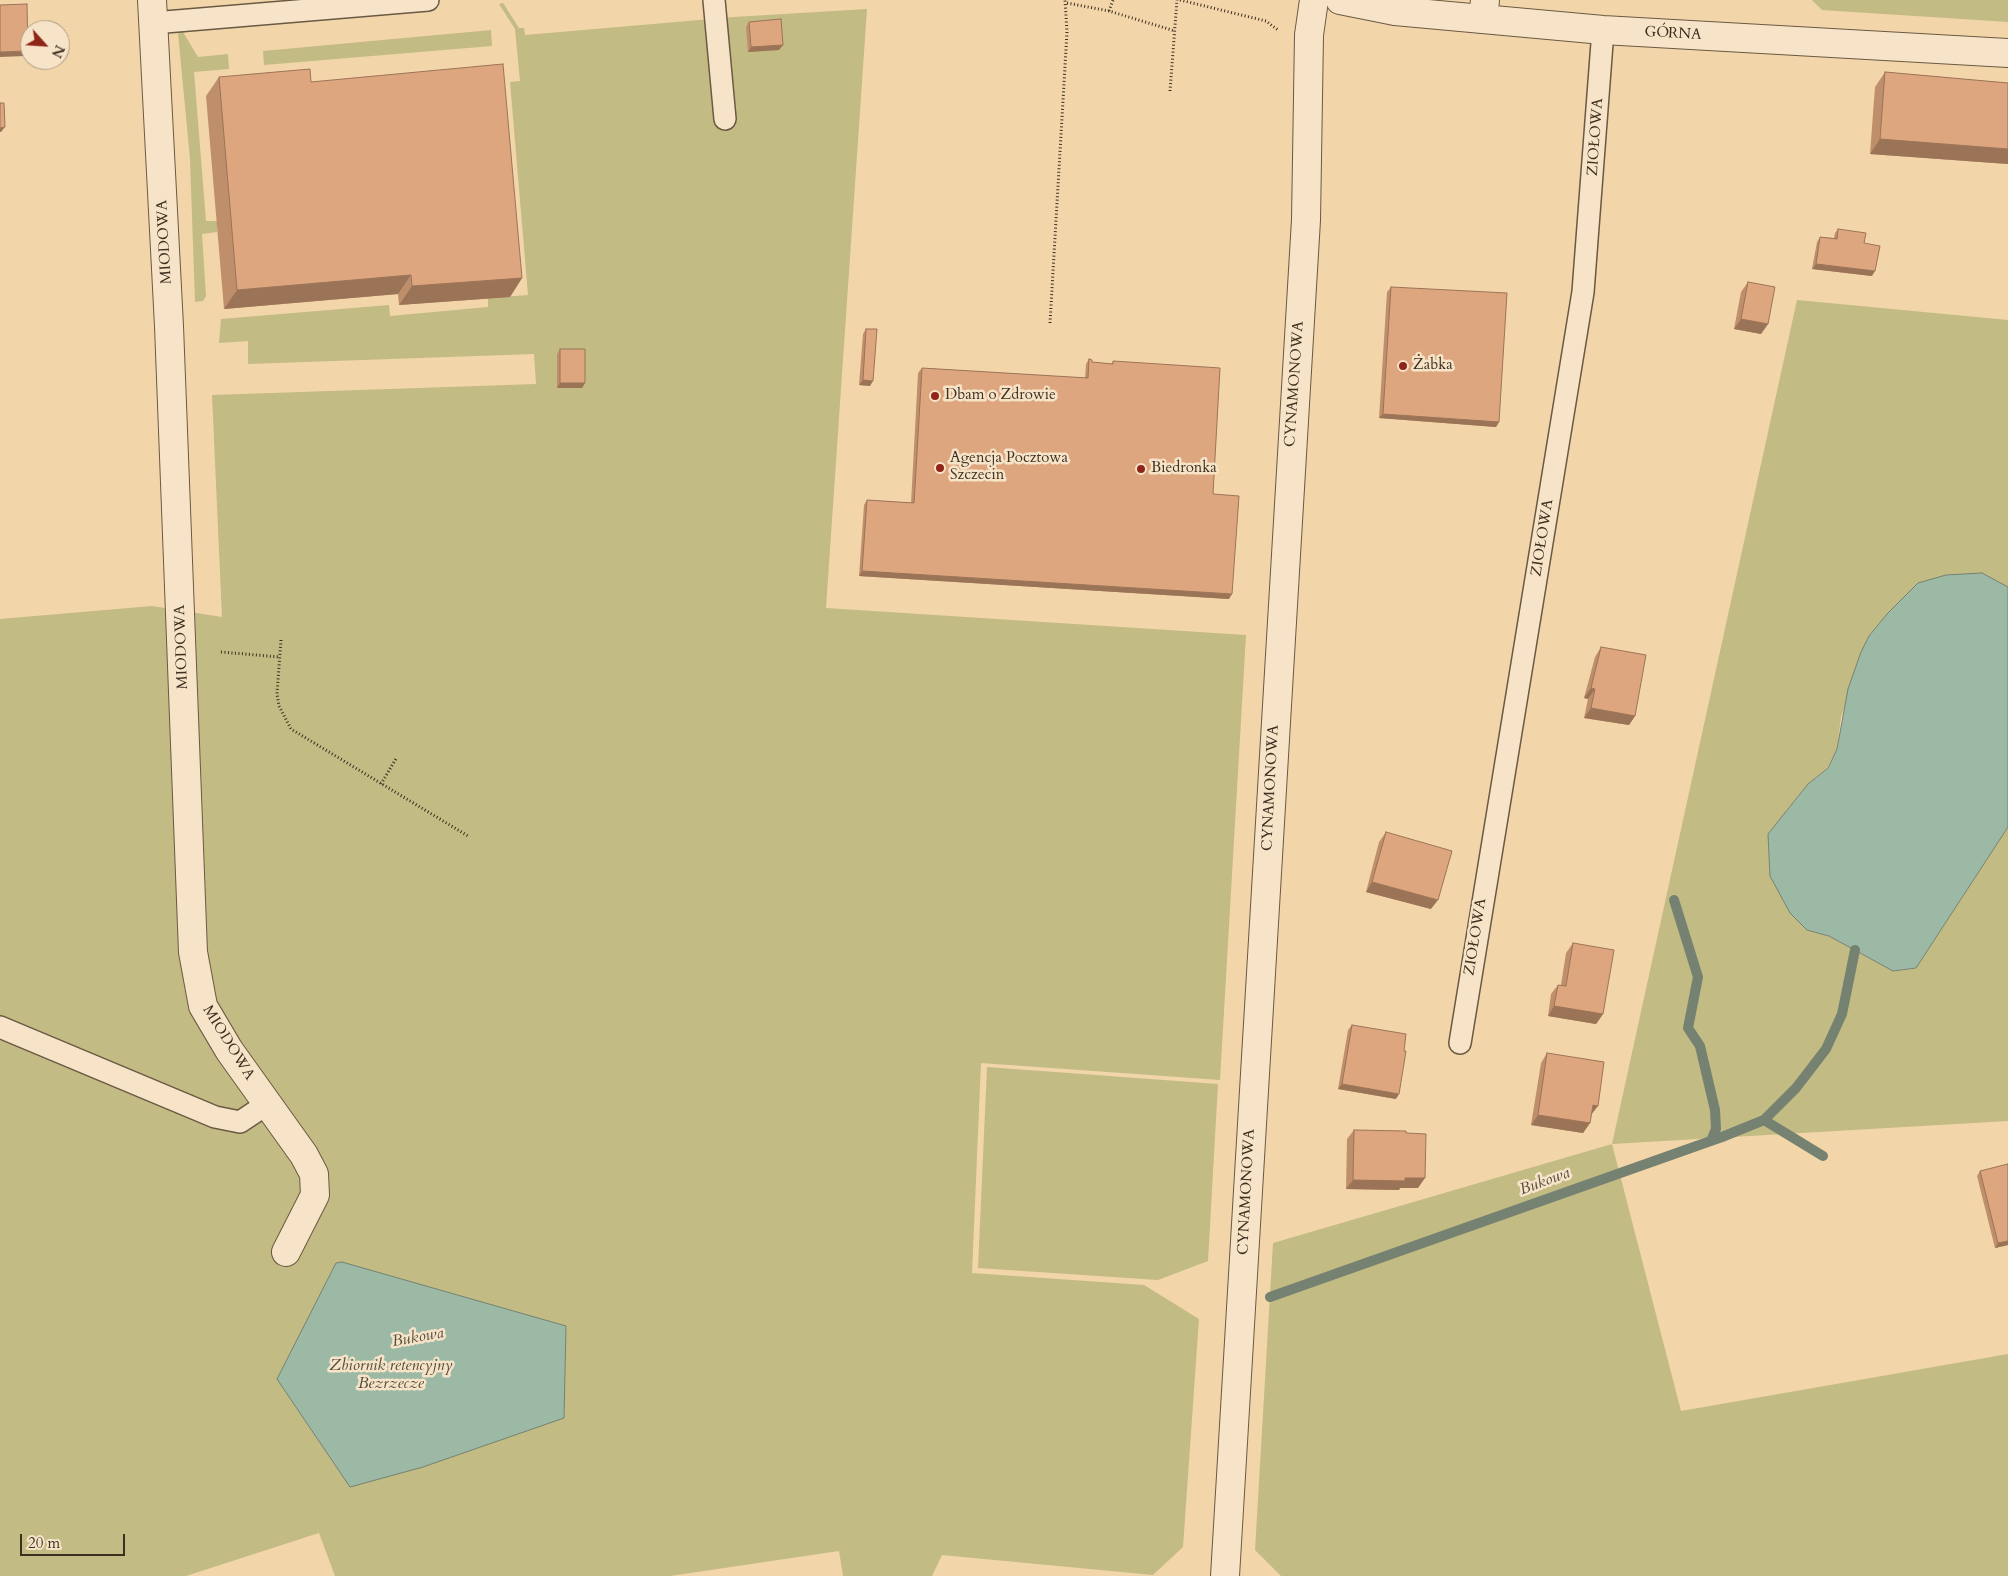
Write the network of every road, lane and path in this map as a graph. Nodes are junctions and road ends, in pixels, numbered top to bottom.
1 (428, 0) edge
2 (714, 0) edge
3 (1113, 0) edge
4 (1178, 0) edge
5 (1314, 0) edge
6 (1340, 0) edge
7 (1066, 2) edge
8 (1484, 10) edge
9 (153, 11) edge
10 (1109, 11) junction
11 (1603, 30) junction
12 (1174, 31) junction
13 (1282, 34) dead end
14 (2008, 53) edge
15 (1170, 91) dead end
16 (725, 118) dead end
17 (1050, 324) dead end
18 (281, 640) dead end
19 (221, 652) dead end
20 (280, 657) junction
21 (397, 757) dead end
22 (380, 784) junction
23 (468, 836) dead end
24 (0, 1027) edge
25 (1460, 1043) dead end
26 (268, 1104) junction
27 (286, 1252) dead end
28 (1225, 1576) edge

1 - 9 lane
2 - 16 lane
3 - 10 path
4 - 12 path
4 - 13 path
5 - 28 street, CYNAMONOWA
6 - 8 street, GÓRNA
7 - 10 path
7 - 17 path
8 - 11 street, GÓRNA
9 - 26 street, MIODOWA
10 - 12 path
11 - 14 street, GÓRNA
11 - 25 lane, ZIOŁOWA
12 - 15 path
18 - 20 path
19 - 20 path
20 - 22 path
21 - 22 path
22 - 23 path
24 - 26 lane
26 - 27 street, MIODOWA

